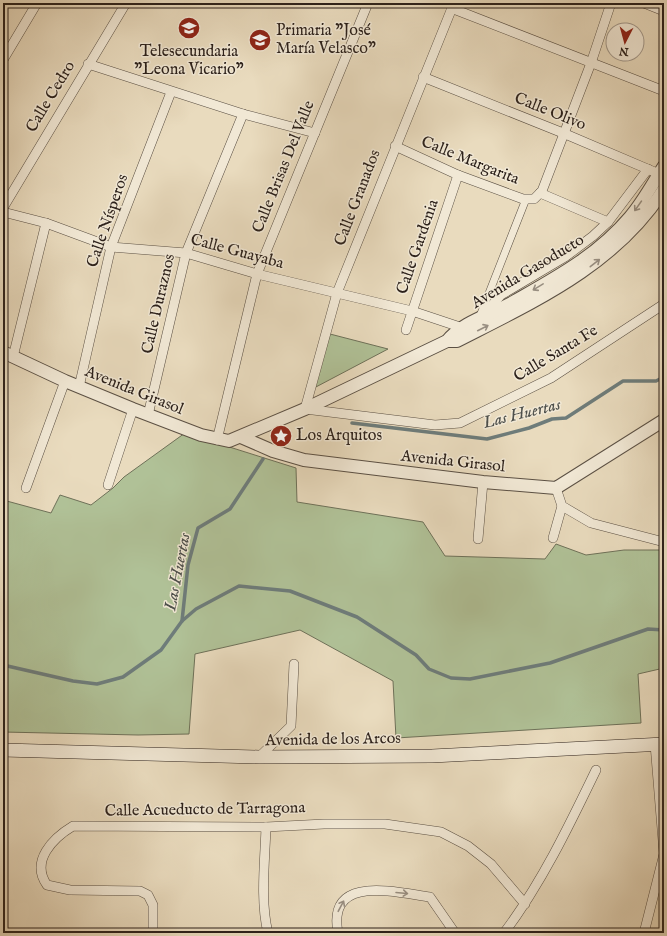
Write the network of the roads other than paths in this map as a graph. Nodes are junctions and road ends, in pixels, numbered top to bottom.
1 (37, 3) edge
2 (126, 3) edge
3 (368, 3) edge
4 (611, 3) edge
5 (644, 3) edge
6 (452, 6) edge
7 (664, 11) edge
8 (3, 60) edge
9 (591, 63) junction
10 (88, 64) junction
11 (423, 77) junction
12 (664, 91) edge
13 (171, 92) junction
14 (242, 114) junction
15 (315, 133) junction
16 (563, 133) junction
17 (395, 146) junction
18 (659, 171) edge
19 (458, 175) junction
20 (664, 189) edge
21 (533, 197) junction
22 (3, 208) edge
23 (3, 212) edge
24 (608, 222) junction
25 (46, 223) junction
26 (111, 247) junction
27 (186, 253) junction
28 (256, 274) junction
29 (337, 293) junction
30 (664, 304) edge
31 (412, 311) junction
32 (479, 320) junction
33 (463, 328) junction
34 (406, 330) dead end
35 (447, 341) junction
36 (8, 355) edge
37 (65, 381) junction
38 (78, 387) junction
39 (133, 409) junction
40 (304, 409) junction
41 (148, 415) junction
42 (664, 420) edge
43 (241, 437) junction
44 (217, 440) junction
45 (483, 482) junction
46 (108, 484) dead end
47 (26, 488) dead end
48 (556, 488) junction
49 (562, 506) junction
50 (553, 538) dead end
51 (478, 539) dead end
52 (664, 542) edge
53 (294, 664) dead end
54 (660, 744) edge
55 (3, 750) edge
56 (259, 757) junction
57 (596, 770) dead end
58 (266, 826) junction
59 (664, 853) edge
60 (525, 904) junction
61 (153, 933) edge
62 (268, 933) edge
63 (338, 933) edge
64 (455, 933) edge
65 (504, 933) edge
66 (644, 933) edge

1 - 8 street
2 - 10 street, Calle Cedro
3 - 15 street, Calle Brisas Del Valle
4 - 9 street
5 - 7 street
6 - 9 street
6 - 11 street, Calle Granados
9 - 12 street
9 - 16 street
10 - 13 street
10 - 22 street, Calle Cedro
11 - 16 street, Calle Olivo
11 - 17 street, Calle Granados
13 - 14 street
13 - 26 street, Calle Nísperos
14 - 15 street
14 - 27 street, Calle Duraznos
15 - 28 street, Calle Brisas Del Valle
16 - 18 street, Calle Olivo
16 - 21 street
17 - 19 street, Calle Margarita
17 - 29 street, Calle Granados
18 - 24 street
18 -> 32 street, Avenida Gasoducto
19 - 21 street, Calle Margarita
19 - 31 street, Calle Gardenia
35 -> 20 street, Avenida Gasoducto
21 - 24 street, Calle Margarita
21 - 32 street
23 - 25 street, Calle Guayaba
24 - 32 street
25 - 26 street, Calle Guayaba
25 - 36 street
26 - 27 street, Calle Guayaba
26 - 38 street, Calle Nísperos
27 - 28 street, Calle Guayaba
27 - 41 street, Calle Duraznos
28 - 29 street, Calle Guayaba
28 - 44 street, Calle Brisas Del Valle
29 - 31 street, Calle Guayaba
29 - 40 street, Calle Granados
30 - 40 street, Calle Santa Fe
31 - 33 street, Calle Guayaba
31 - 34 street, Calle Gardenia
32 - 33 street, Avenida Gasoducto
33 - 35 street, Avenida Gasoducto
35 - 40 street, Avenida Gasoducto
36 - 37 street, Avenida Girasol
37 - 38 street, Avenida Girasol
37 - 47 street
38 - 39 street, Avenida Girasol
39 - 41 street, Avenida Girasol
39 - 46 street
40 - 43 street, Avenida Gasoducto
41 - 44 street, Avenida Girasol
42 - 48 street
43 - 44 street, Avenida Girasol
43 - 45 street, Avenida Girasol
45 - 48 street, Avenida Girasol
45 - 51 street
48 - 49 street
49 - 50 street
49 - 52 street
53 - 56 street
54 - 56 main road, Avenida de los Arcos
54 - 59 street
55 - 56 main road, Avenida de los Arcos
57 - 60 street
58 - 60 street, Calle Acueducto de Tarragona
58 - 61 street, Calle Acueducto de Tarragona
58 - 62 street
59 - 66 street
60 - 65 street
63 -> 64 street

